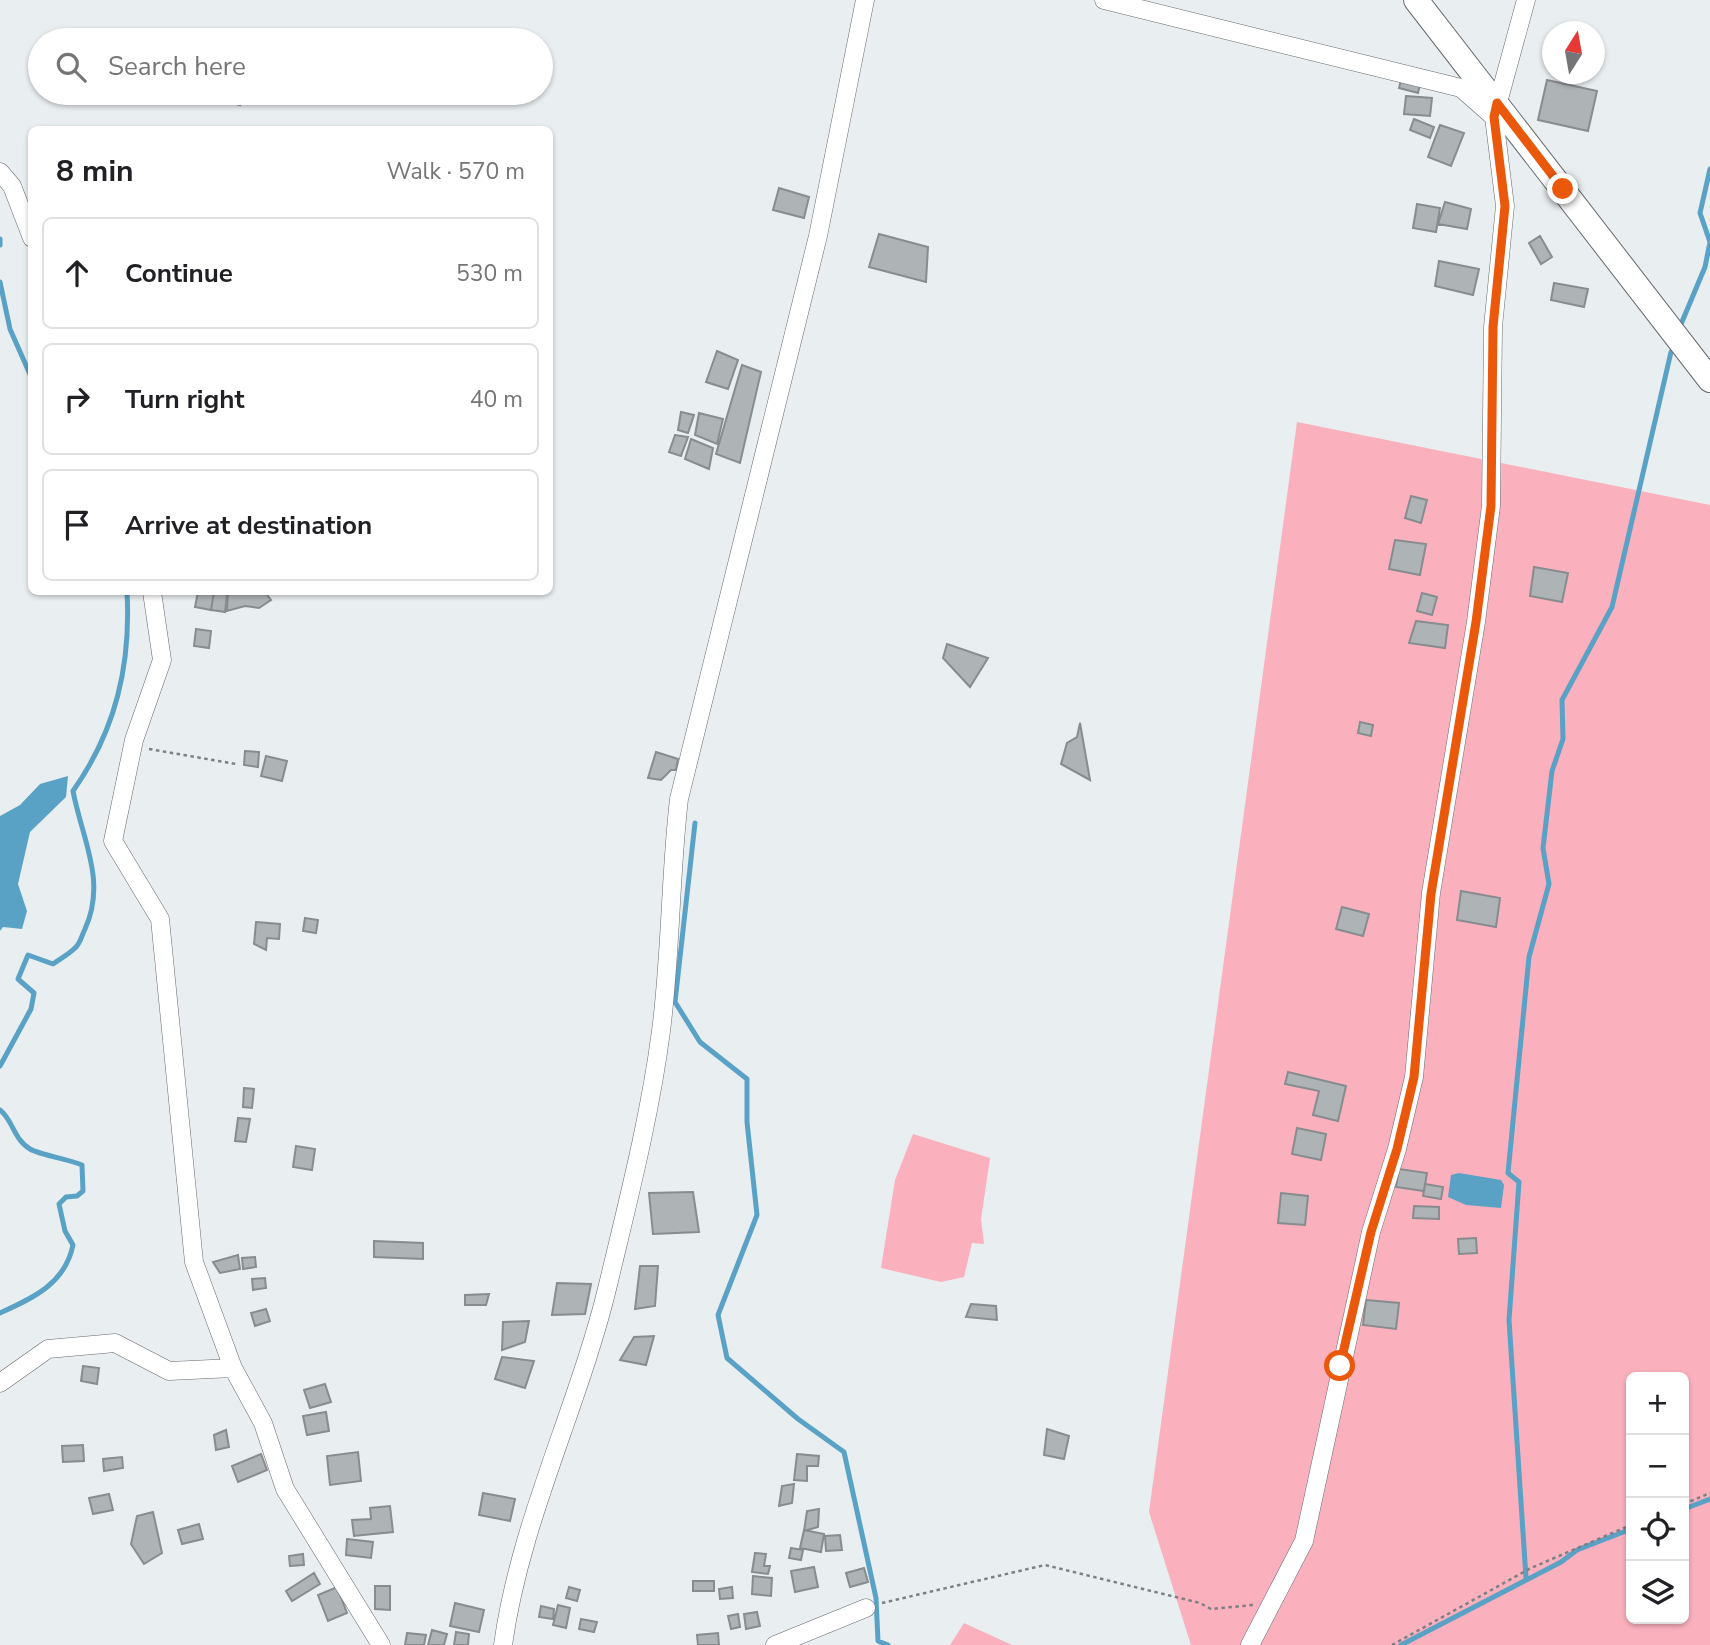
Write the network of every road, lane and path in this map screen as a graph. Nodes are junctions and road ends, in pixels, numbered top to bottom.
1 (865, 0) edge
2 (1104, 0) edge
3 (1416, 0) edge
4 (1527, 0) edge
5 (1495, 110) junction
6 (0, 172) edge
7 (28, 228) edge
8 (1710, 380) edge
9 (152, 595) edge
10 (132, 747) junction
11 (236, 764) dead end
12 (233, 1368) junction
13 (0, 1382) edge
14 (1710, 1493) edge
15 (1689, 1502) edge
16 (1626, 1527) edge
17 (891, 1599) dead end
18 (1274, 1603) junction
19 (866, 1608) dead end
20 (380, 1645) edge
21 (503, 1645) edge
22 (775, 1645) edge
23 (1250, 1645) edge
24 (1392, 1645) edge

1 - 21 street
2 - 5 street
3 - 5 street
4 - 5 street
5 - 8 street
5 - 18 street
6 - 7 street
9 - 10 street
10 - 11 path
10 - 12 street
12 - 13 street
12 - 20 street
14 - 15 path
16 - 24 path
17 - 18 path
18 - 23 street
19 - 22 street

